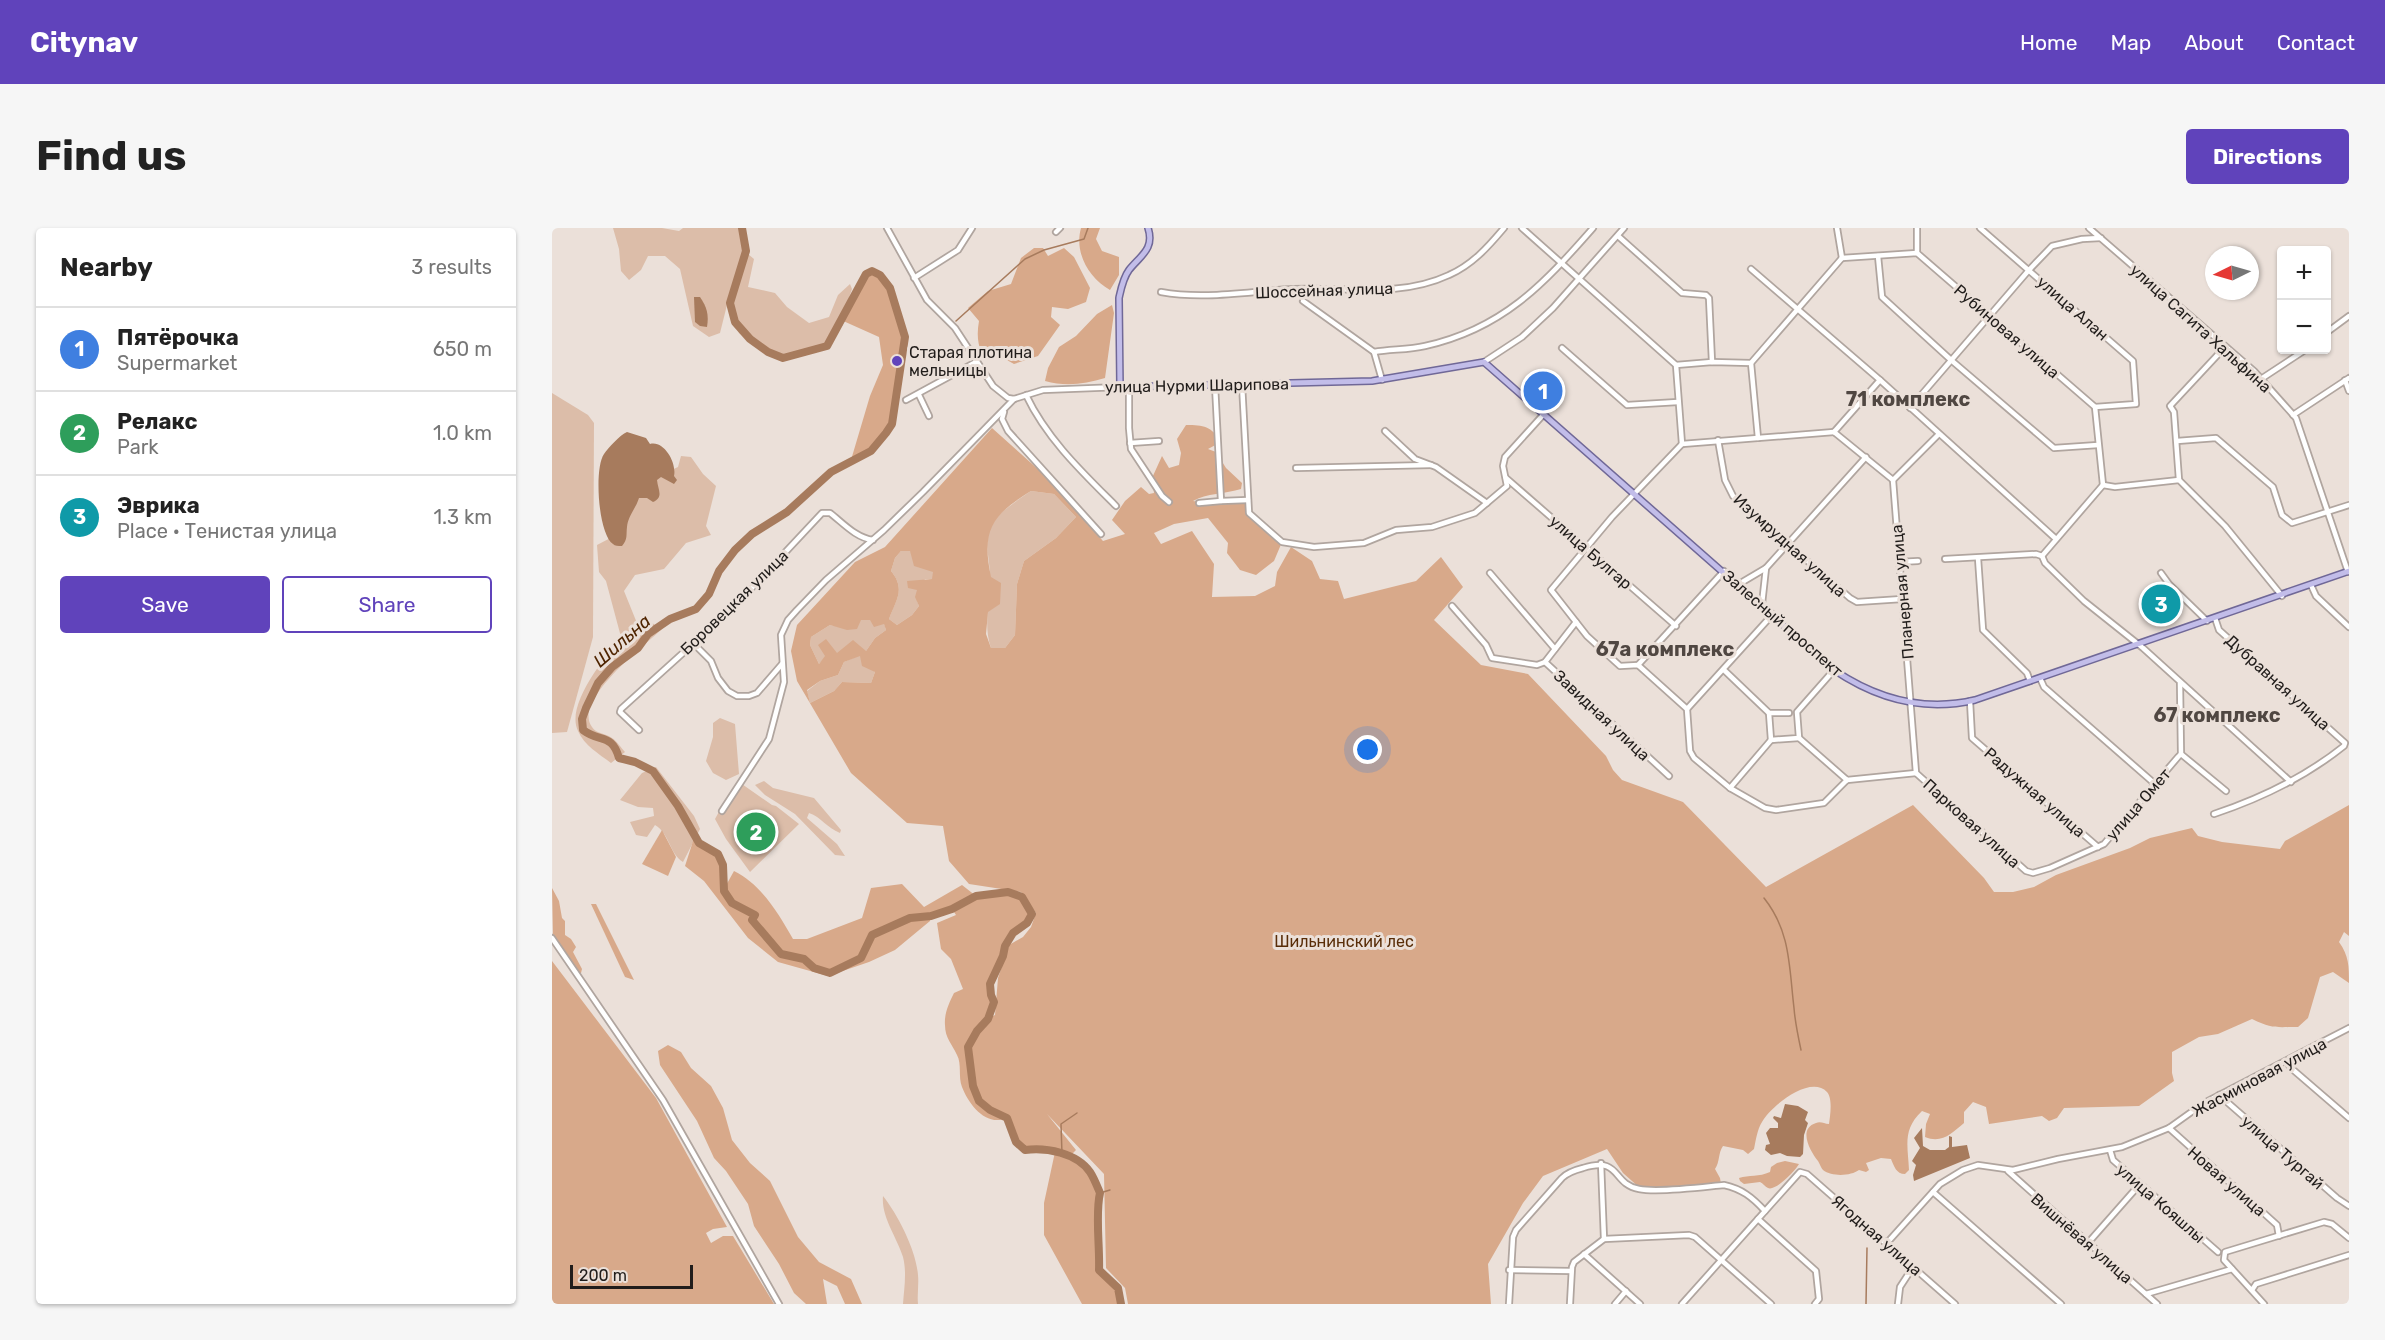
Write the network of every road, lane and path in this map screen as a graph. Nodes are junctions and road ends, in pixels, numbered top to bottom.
1 (887, 228) edge
2 (972, 228) edge
3 (1148, 228) edge
4 (1504, 228) edge
5 (1522, 228) edge
6 (1593, 228) edge
7 (1624, 228) edge
8 (1838, 228) edge
9 (1917, 228) edge
10 (1980, 228) edge
11 (2089, 228) edge
12 (1618, 236) junction
13 (2101, 238) junction
14 (1917, 253) junction
15 (1878, 256) junction
16 (1842, 258) junction
17 (1562, 263) junction
18 (1751, 269) dead end
19 (2029, 270) junction
20 (914, 279) junction
21 (1580, 279) junction
22 (1161, 292) dead end
23 (1303, 301) dead end
24 (1797, 310) junction
25 (1990, 316) junction
26 (2349, 316) edge
27 (2331, 329) edge
28 (2225, 347) junction
29 (1562, 348) dead end
30 (1374, 351) junction
31 (2299, 354) edge
32 (1951, 360) junction
33 (976, 362) junction
34 (1484, 362) junction
35 (1712, 362) junction
36 (1751, 363) junction
37 (1676, 365) junction
38 (2261, 379) junction
39 (2347, 379) edge
40 (1382, 380) junction
41 (1880, 380) junction
42 (1242, 384) junction
43 (1215, 385) junction
44 (1129, 386) junction
45 (1120, 387) junction
46 (2349, 391) edge
47 (919, 395) junction
48 (1026, 395) junction
49 (1014, 399) junction
50 (906, 400) dead end
51 (1678, 402) junction
52 (2095, 407) junction
53 (1910, 408) junction
54 (1004, 412) junction
55 (1543, 415) junction
56 (2293, 415) junction
57 (929, 416) dead end
58 (1385, 431) dead end
59 (1834, 432) junction
60 (1939, 434) junction
61 (1758, 438) junction
62 (1718, 440) junction
63 (1159, 441) dead end
64 (2176, 441) junction
65 (1130, 443) junction
66 (1682, 444) junction
67 (2098, 445) junction
68 (1866, 457) junction
69 (1415, 459) junction
70 (1406, 465) junction
71 (1431, 465) junction
72 (1296, 468) dead end
73 (1506, 478) junction
74 (1893, 480) junction
75 (2179, 480) junction
76 (2103, 485) junction
77 (1635, 494) junction
78 (1248, 500) junction
79 (1169, 501) dead end
80 (1221, 501) junction
81 (1199, 502) dead end
82 (1487, 503) junction
83 (2349, 505) edge
84 (1116, 506) dead end
85 (2328, 512) junction
86 (1101, 534) dead end
87 (2056, 539) junction
88 (873, 540) junction
89 (1788, 544) junction
90 (1586, 549) junction
91 (2042, 556) junction
92 (1978, 558) junction
93 (1945, 560) dead end
94 (1918, 561) dead end
95 (1899, 562) junction
96 (1766, 568) junction
97 (1724, 571) junction
98 (2348, 572) edge
99 (1490, 573) dead end
100 (2161, 573) dead end
101 (1739, 584) junction
102 (2311, 585) junction
103 (2282, 596) junction
104 (1902, 599) junction
105 (1762, 604) junction
106 (1452, 606) dead end
107 (1773, 614) junction
108 (2215, 618) junction
109 (2207, 621) junction
110 (1576, 622) junction
111 (1676, 626) junction
112 (2349, 627) edge
113 (694, 644) junction
114 (2137, 645) junction
115 (1555, 650) junction
116 (783, 662) junction
117 (1545, 662) junction
118 (1638, 665) junction
119 (1724, 670) junction
120 (1834, 670) junction
121 (2040, 678) junction
122 (2030, 681) junction
123 (2181, 683) junction
124 (1970, 701) junction
125 (1912, 704) junction
126 (1687, 709) junction
127 (1789, 712) dead end
128 (1769, 713) junction
129 (639, 730) dead end
130 (1799, 738) junction
131 (1771, 740) junction
132 (2181, 754) junction
133 (1916, 773) junction
134 (1669, 776) dead end
135 (1847, 780) junction
136 (2290, 782) junction
137 (2155, 784) junction
138 (1730, 788) junction
139 (2226, 791) dead end
140 (722, 811) dead end
141 (2214, 814) dead end
142 (2098, 847) junction
143 (2026, 872) joint
144 (552, 938) edge
145 (2347, 1029) edge
146 (2348, 1036) edge
147 (2286, 1061) junction
148 (2219, 1095) junction
149 (2349, 1118) edge
150 (2169, 1128) junction
151 (2110, 1150) junction
152 (1601, 1163) junction
153 (2008, 1171) junction
154 (2140, 1184) junction
155 (1933, 1192) junction
156 (2349, 1206) edge
157 (1765, 1211) junction
158 (1758, 1219) junction
159 (2279, 1236) junction
160 (2349, 1238) edge
161 (1604, 1239) junction
162 (2088, 1243) junction
163 (1886, 1244) junction
164 (2218, 1252) dead end
165 (1584, 1254) junction
166 (2349, 1255) edge
167 (1721, 1260) junction
168 (1913, 1267) junction
169 (2232, 1269) junction
170 (1509, 1270) junction
171 (1571, 1271) junction
172 (2252, 1290) junction
173 (1626, 1292) junction
174 (2146, 1293) junction
175 (778, 1304) edge
176 (1509, 1304) edge
177 (1570, 1304) edge
178 (1615, 1304) edge
179 (1640, 1304) edge
180 (1682, 1304) edge
181 (1771, 1304) edge
182 (1815, 1304) edge
183 (1898, 1304) edge
184 (1955, 1304) edge
185 (2061, 1304) edge
186 (2157, 1304) edge
187 (2264, 1304) edge

1 - 20 street
2 - 20 street
3 - 45 main road
4 - 22 street, Шоссейная улица
5 - 17 street
6 - 17 street
7 - 12 street
8 - 16 street
9 - 14 street
10 - 19 street, улица Алан
11 - 13 street, улица Сагита Хальфина
12 - 21 street
12 - 35 street
13 - 19 street
13 - 28 street, улица Сагита Хальфина
14 - 15 street
14 - 25 street, Рубиновая улица
15 - 16 street
15 - 32 street
16 - 24 street
17 - 21 street
17 - 30 street
18 - 24 street
19 - 25 street
19 - 52 street, улица Алан
20 - 33 street
21 - 34 street
21 - 37 street
23 - 30 street
24 - 36 street
24 - 41 street
25 - 32 street
25 - 52 street, Рубиновая улица
26 - 27 street
28 - 38 street, улица Сагита Хальфина
28 - 64 street
29 - 51 street
30 - 40 street
31 - 38 street
32 - 53 street
32 - 67 street
33 - 47 street
33 - 49 street
34 - 40 main road, улица Нурми Шарипова
34 - 55 main road, Залесный проспект
35 - 36 street
35 - 37 street
36 - 61 street
37 - 51 street
38 - 56 street, улица Сагита Хальфина
39 - 46 street
39 - 56 street
40 - 42 main road, улица Нурми Шарипова
41 - 53 street
41 - 59 street
42 - 43 main road, улица Нурми Шарипова
42 - 78 street
43 - 44 main road, улица Нурми Шарипова
43 - 80 street
44 - 45 main road, улица Нурми Шарипова
44 - 65 street
45 - 48 street, улица Нурми Шарипова
47 - 50 street
47 - 57 street
48 - 49 street, улица Нурми Шарипова
48 - 84 street
49 - 54 street
51 - 66 street
52 - 67 street
53 - 60 street
54 - 86 street
54 - 88 street
55 - 73 street
55 - 77 main road, Залесный проспект
56 - 85 street, улица Сагита Хальфина
58 - 69 street
59 - 61 street
59 - 68 street
60 - 74 street
60 - 87 street
61 - 62 street
62 - 66 street
62 - 89 street, Изумрудная улица
63 - 65 street
64 - 75 street
64 - 85 street
65 - 79 street
66 - 77 street
67 - 76 street
68 - 74 street
68 - 89 street
69 - 70 street
69 - 71 street
70 - 71 street
70 - 72 street
71 - 82 street
73 - 82 street
73 - 90 street, улица Булгар
74 - 95 street, Планерная улица
75 - 76 street
75 - 103 street
76 - 87 street
77 - 90 street
77 - 97 main road, Залесный проспект
78 - 80 street
78 - 82 street
80 - 81 street
83 - 85 street
85 - 98 street, улица Сагита Хальфина
87 - 91 street
88 - 113 street, Боровецкая улица
88 - 116 street
89 - 96 street
89 - 104 street, Изумрудная улица
90 - 110 street
90 - 111 street, улица Булгар
91 - 92 street
91 - 114 street
92 - 93 street
92 - 122 street
94 - 95 street
95 - 104 street, Планерная улица
96 - 101 street
96 - 105 street
97 - 101 main road, Залесный проспект
97 - 111 street
98 - 102 main road, Залесный проспект
99 - 115 street, Завидная улица
100 - 109 street
101 - 105 main road, Залесный проспект
102 - 103 main road, Залесный проспект
102 - 112 street
103 - 108 main road, Залесный проспект
104 - 125 street, Планерная улица
105 - 107 main road, Залесный проспект
106 - 117 street, Завидная улица
107 - 119 street
107 - 120 main road, Залесный проспект
108 - 109 main road, Залесный проспект
108 - 136 street, Дубравная улица
109 - 114 main road, Залесный проспект
110 - 115 street
110 - 118 street
111 - 118 street
113 - 116 street
113 - 129 street, Боровецкая улица
114 - 121 main road, Залесный проспект
114 - 123 street
115 - 117 street
116 - 140 street
117 - 134 street, Завидная улица
118 - 126 street
119 - 126 street
119 - 128 street
120 - 125 main road, Залесный проспект
120 - 130 street
121 - 122 main road, Залесный проспект
121 - 137 street
122 - 124 main road, Залесный проспект
123 - 132 street, улица Омет
123 - 136 street
124 - 125 main road, Залесный проспект
124 - 142 street, Радужная улица
125 - 133 street, Парковая улица
126 - 138 street
127 - 128 street
128 - 131 street
130 - 131 street
130 - 135 street
131 - 138 street
132 - 137 street, улица Омет
132 - 139 street
133 - 135 street
133 - 143 street, Парковая улица
135 - 138 street
136 - 141 street
137 - 142 street, улица Омет
142 - 143 street, улица Омет
144 - 175 street
145 - 146 street
145 - 147 street, Жасминовая улица
147 - 148 street, Жасминовая улица
147 - 149 street
148 - 150 street, Жасминовая улица
148 - 156 street, улица Тургай
150 - 151 street, Жасминовая улица
150 - 159 street, Новая улица
151 - 153 street, Жасминовая улица
151 - 154 street, улица Кояшлы
152 - 157 street
152 - 161 street
152 - 170 street
153 - 155 street, Жасминовая улица
153 - 162 street, Вишнёвая улица
154 - 162 street
154 - 164 street, улица Кояшлы
155 - 163 street, Жасминовая улица
155 - 185 street
157 - 158 street
157 - 163 street, Ягодная улица
158 - 167 street
158 - 182 street
159 - 160 street
159 - 169 street
161 - 165 street
161 - 167 street
162 - 174 street, Вишнёвая улица
163 - 168 street, Ягодная улица
165 - 171 street
165 - 173 street
166 - 172 street
167 - 180 street
167 - 181 street
168 - 183 street
168 - 184 street, Ягодная улица
169 - 172 street
169 - 174 street
170 - 171 street
170 - 176 street
171 - 177 street
172 - 187 street
173 - 178 street
173 - 179 street
174 - 186 street, Вишнёвая улица

